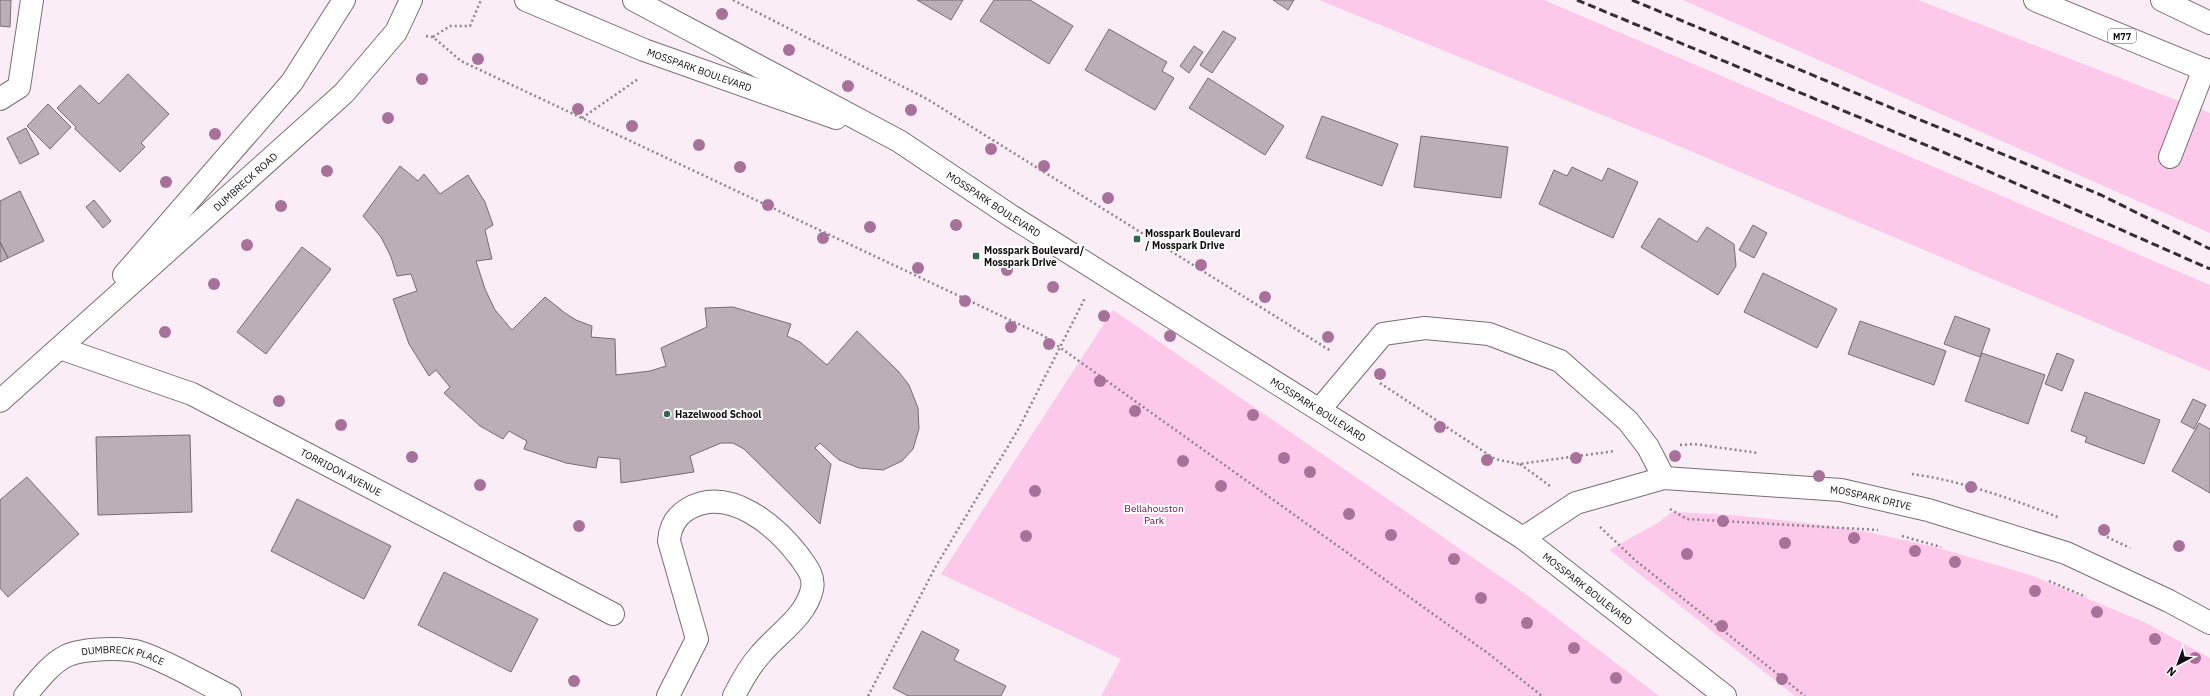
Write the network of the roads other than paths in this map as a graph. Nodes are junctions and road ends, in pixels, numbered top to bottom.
1 (32, 0) edge
2 (344, 0) edge
3 (411, 0) edge
4 (526, 0) edge
5 (634, 0) edge
6 (2035, 0) edge
7 (2162, 0) edge
8 (2210, 23) edge
9 (2207, 70) edge
10 (0, 99) edge
11 (899, 140) junction
12 (2170, 157) dead end
13 (60, 348) junction
14 (0, 401) edge
15 (1320, 409) junction
16 (1664, 478) junction
17 (1523, 538) junction
18 (613, 614) dead end
19 (2210, 623) edge
20 (25, 696) edge
21 (230, 696) edge
22 (668, 696) edge
23 (734, 696) edge
24 (1725, 696) edge

1 - 10 main road
2 - 13 main road, DUMBRECK ROAD
3 - 13 main road, DUMBRECK ROAD
4 - 11 main road, MOSSPARK BOULEVARD
5 - 11 main road, MOSSPARK BOULEVARD
6 - 9 main road, M77
7 - 8 main road
9 - 12 main road
11 - 15 main road, MOSSPARK BOULEVARD
13 - 14 main road, DUMBRECK ROAD
13 - 18 main road, TORRIDON AVENUE
15 - 16 main road
15 - 17 main road, MOSSPARK BOULEVARD
16 - 17 main road, MOSSPARK DRIVE
16 - 19 main road, MOSSPARK DRIVE
17 - 24 main road, MOSSPARK BOULEVARD
20 - 21 main road, DUMBRECK PLACE
22 - 23 main road

